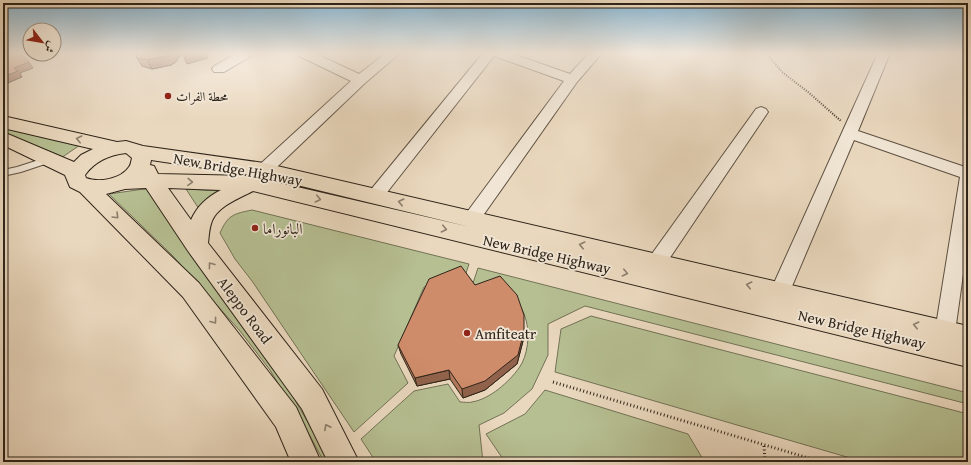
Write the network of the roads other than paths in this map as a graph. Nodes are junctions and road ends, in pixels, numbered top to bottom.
1 (349, 75) edge
2 (367, 75) edge
3 (473, 75) edge
4 (560, 75) edge
5 (576, 75) edge
6 (875, 75) edge
7 (572, 79) junction
8 (360, 80) junction
9 (761, 112) dead end
10 (3, 122) edge
11 (850, 133) junction
12 (3, 138) edge
13 (117, 148) junction
14 (48, 160) junction
15 (144, 165) junction
16 (3, 173) edge
17 (968, 175) edge
18 (257, 177) junction
19 (83, 180) junction
20 (375, 196) junction
21 (471, 219) junction
22 (196, 245) junction
23 (656, 263) junction
24 (780, 292) junction
25 (945, 332) junction
26 (968, 337) edge
27 (968, 354) edge
28 (306, 462) edge
29 (344, 462) edge

1 - 8 street
2 - 8 street
3 - 20 street
4 - 7 street
5 - 7 street
6 - 11 street
7 - 21 street
8 - 18 street
9 - 23 street
13 -> 10 main road
11 - 17 street
11 - 24 street
12 - 14 main road
13 - 15 main road
13 - 19 main road
14 - 16 lane
14 - 19 main road
15 -> 18 main road, New Bridge Highway
15 - 18 main road, New Bridge Highway
15 - 19 main road, New Bridge Highway
15 - 22 main road, Aleppo Road
17 - 25 street
18 - 20 main road, New Bridge Highway
18 - 22 main road
18 -> 27 main road, New Bridge Highway
19 -> 28 main road, Aleppo Road
21 -> 20 main road, New Bridge Highway
23 -> 21 main road, New Bridge Highway
29 -> 22 main road, Aleppo Road
24 -> 23 main road, New Bridge Highway
25 -> 24 main road, New Bridge Highway
25 - 26 main road, New Bridge Highway

